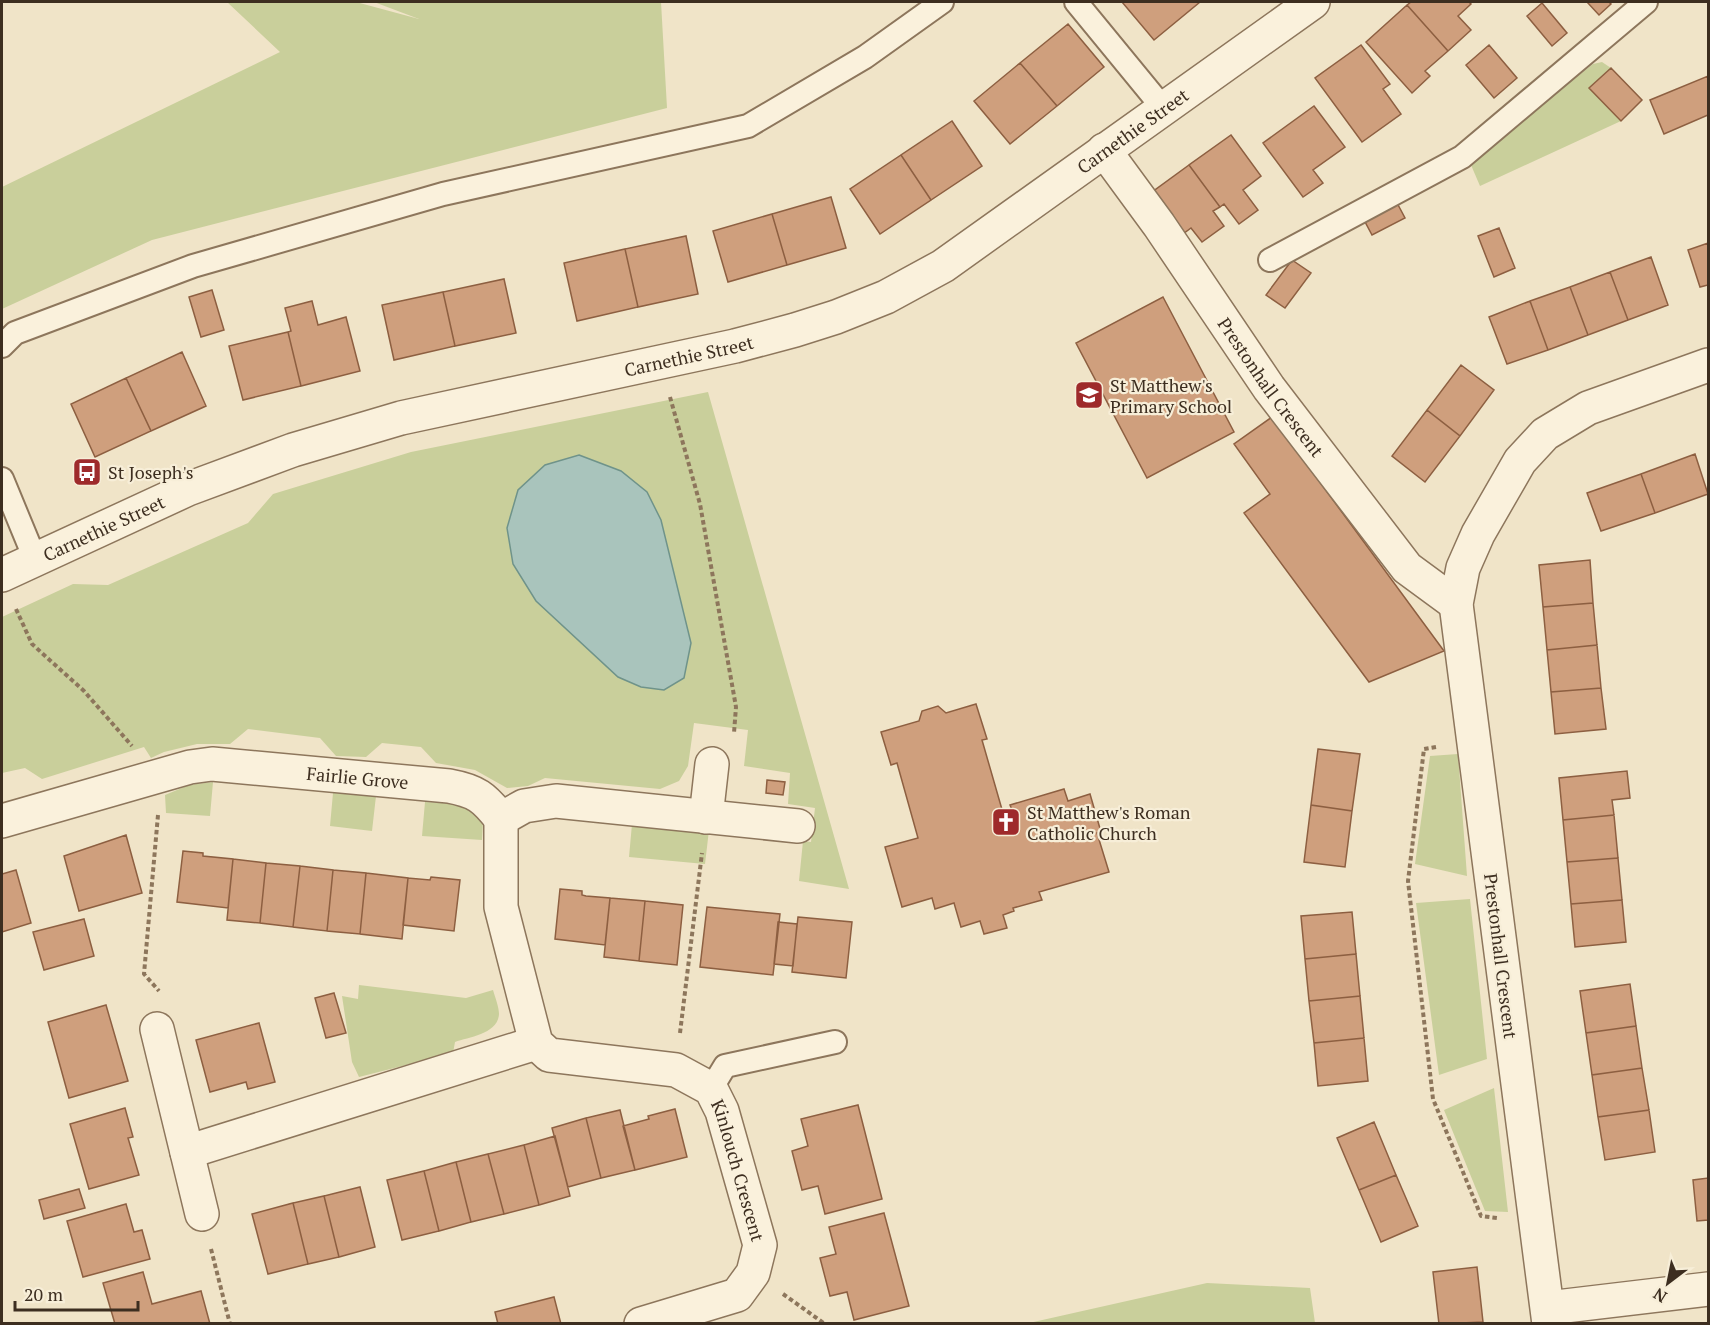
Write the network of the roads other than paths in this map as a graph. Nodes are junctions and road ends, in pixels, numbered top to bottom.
1 (942, 2) edge
2 (1076, 2) edge
3 (1313, 2) edge
4 (1646, 2) edge
5 (1163, 108) junction
6 (1104, 150) junction
7 (1270, 260) dead end
8 (2, 346) edge
9 (1708, 365) edge
10 (2, 479) edge
11 (35, 560) junction
12 (2, 575) edge
13 (1456, 604) junction
14 (711, 773) road end
15 (706, 816) junction
16 (501, 819) junction
17 (2, 821) edge
18 (798, 826) dead end
19 (157, 1029) dead end
20 (835, 1042) dead end
21 (536, 1043) junction
22 (711, 1089) junction
23 (187, 1152) junction
24 (202, 1214) road end
25 (1708, 1289) edge
26 (1549, 1316) edge
27 (641, 1323) edge

1 - 8 lane
2 - 5 lane
3 - 5 street, Carnethie Street
4 - 7 lane
5 - 6 street, Carnethie Street
6 - 11 street, Carnethie Street
6 - 13 street, Prestonhall Crescent
9 - 13 street, Prestonhall Crescent
10 - 11 lane
11 - 12 street, Carnethie Street
13 - 26 street, Prestonhall Crescent
14 - 15 street
15 - 16 street
15 - 18 street
16 - 17 street, Fairlie Grove
16 - 21 street
19 - 23 street
20 - 22 lane
21 - 22 street, Kinlouch Crescent
21 - 23 street
22 - 27 street, Kinlouch Crescent
23 - 24 street
25 - 26 street

